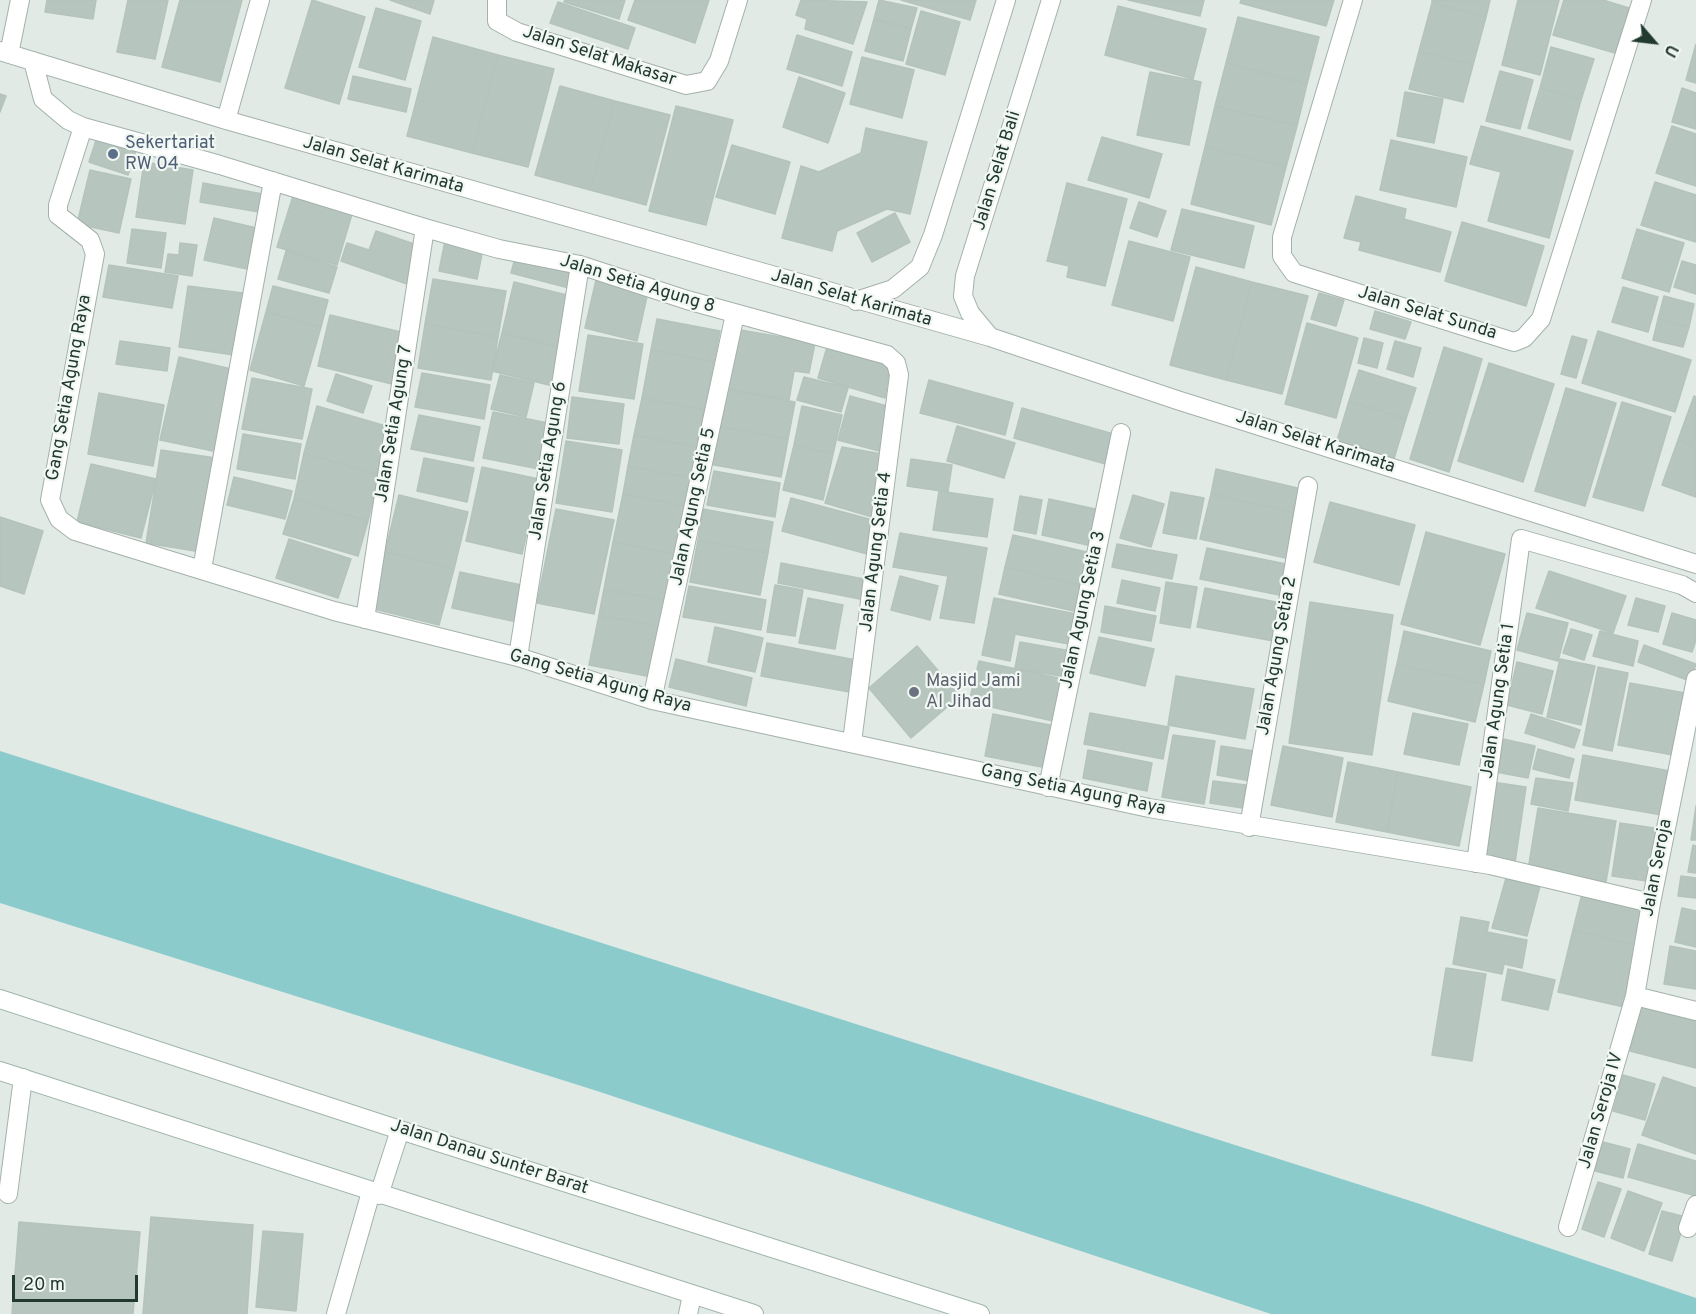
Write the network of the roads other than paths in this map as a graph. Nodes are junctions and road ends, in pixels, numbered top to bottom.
1 (20, 0) edge
2 (260, 0) edge
3 (497, 0) edge
4 (738, 0) edge
5 (1006, 0) edge
6 (1051, 0) edge
7 (1353, 0) edge
8 (1642, 0) edge
9 (5, 52) edge
10 (33, 61) junction
11 (226, 120) junction
12 (83, 127) junction
13 (273, 181) junction
14 (426, 228) junction
15 (580, 265) junction
16 (856, 301) junction
17 (735, 314) junction
18 (990, 338) junction
19 (896, 363) joint
20 (1121, 433) dead end
21 (1308, 486) dead end
22 (1696, 564) edge
23 (202, 569) junction
24 (1689, 589) edge
25 (365, 619) junction
26 (518, 657) junction
27 (1696, 679) edge
28 (652, 700) junction
29 (852, 742) junction
30 (1048, 787) junction
31 (1249, 827) junction
32 (1476, 863) junction
33 (1651, 903) junction
34 (1635, 996) junction
35 (0, 999) edge
36 (1696, 1011) edge
37 (0, 1071) edge
38 (23, 1078) junction
39 (400, 1130) junction
40 (8, 1194) dead end
41 (375, 1194) junction
42 (1696, 1205) edge
43 (1568, 1227) dead end
44 (1688, 1228) dead end
45 (692, 1295) junction
46 (336, 1314) edge
47 (688, 1314) edge
48 (754, 1314) edge
49 (980, 1314) edge

1 - 9 street
2 - 11 street
3 - 4 street, Jalan Selat Makasar
5 - 16 street
6 - 18 street, Jalan Selat Bali
7 - 8 street, Jalan Selat Sunda
9 - 10 street, Jalan Selat Karimata
10 - 11 street, Jalan Selat Karimata
10 - 12 street
11 - 16 street, Jalan Selat Karimata
12 - 13 street, Jalan Setia Agung 8
12 - 23 street, Gang Setia Agung Raya
13 - 14 street, Jalan Setia Agung 8
13 - 23 street
14 - 15 street, Jalan Setia Agung 8
14 - 25 street, Jalan Setia Agung 7
15 - 17 street, Jalan Setia Agung 8
15 - 26 street, Jalan Setia Agung 6
16 - 18 street, Jalan Selat Karimata
17 - 19 street, Jalan Setia Agung 8
17 - 28 street, Jalan Agung Setia 5
18 - 22 street, Jalan Selat Karimata
19 - 29 street, Jalan Agung Setia 4
20 - 30 street, Jalan Agung Setia 3
21 - 31 street, Jalan Agung Setia 2
23 - 25 street, Gang Setia Agung Raya
24 - 32 street, Jalan Agung Setia 1
25 - 26 street, Gang Setia Agung Raya
26 - 28 street, Gang Setia Agung Raya
27 - 33 street, Jalan Seroja
28 - 29 street, Gang Setia Agung Raya
29 - 30 street, Gang Setia Agung Raya
30 - 31 street, Gang Setia Agung Raya
31 - 32 street, Gang Setia Agung Raya
32 - 33 street, Gang Setia Agung Raya
33 - 34 street, Jalan Seroja
34 - 36 street
34 - 43 street, Jalan Seroja IV
35 - 39 street, Jalan Danau Sunter Barat
37 - 38 street
38 - 40 street
38 - 41 street
39 - 41 street
39 - 49 street, Jalan Danau Sunter Barat
41 - 45 street
41 - 46 street
42 - 44 street
45 - 47 street
45 - 48 street

